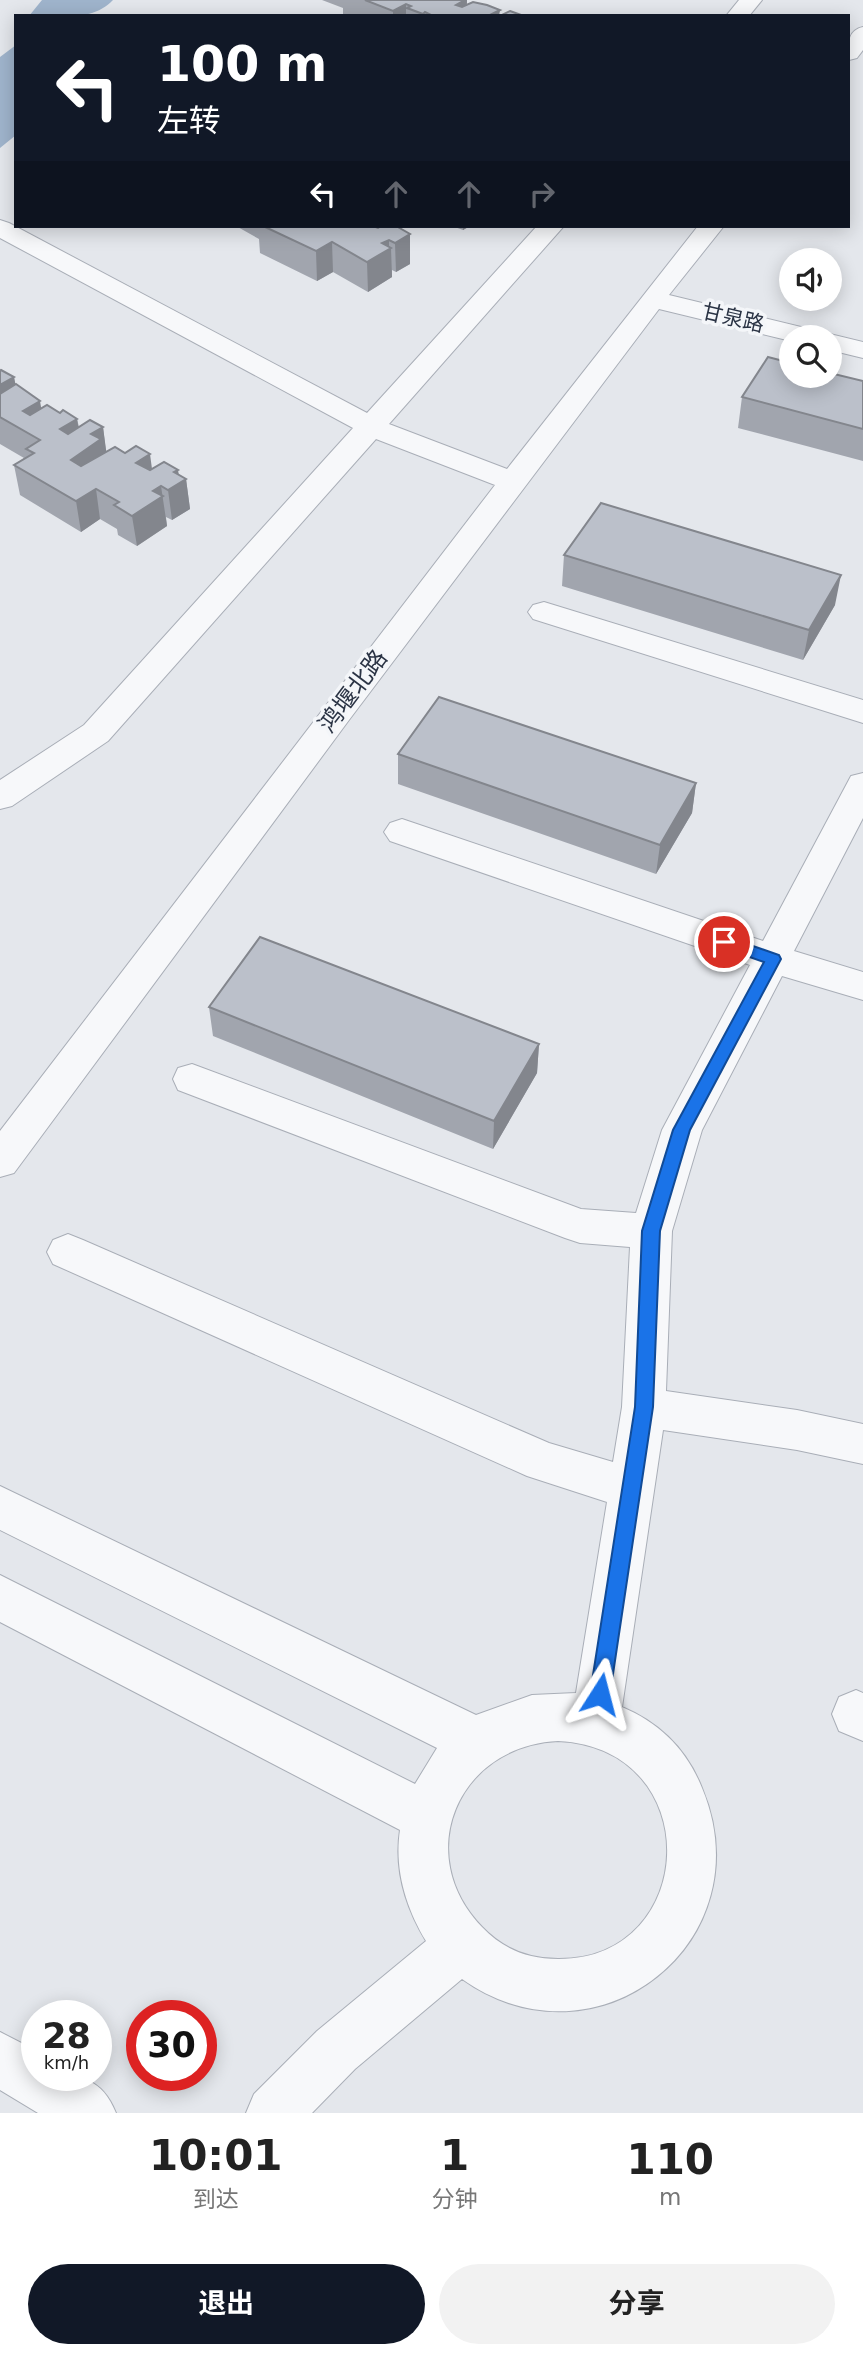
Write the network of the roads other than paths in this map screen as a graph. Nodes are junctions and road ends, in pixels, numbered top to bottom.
1 (751, 0) edge
2 (739, 14) edge
3 (863, 34) edge
4 (850, 52) edge
5 (0, 228) edge
6 (549, 228) edge
7 (709, 228) edge
8 (652, 299) junction
9 (779, 330) edge
10 (842, 345) edge
11 (863, 349) edge
12 (372, 427) junction
13 (513, 481) junction
14 (544, 612) dead end
15 (863, 712) edge
16 (863, 785) edge
17 (0, 797) edge
18 (402, 832) dead end
19 (773, 959) junction
20 (863, 986) edge
21 (192, 1079) dead end
22 (0, 1161) edge
23 (651, 1231) junction
24 (68, 1252) dead end
25 (644, 1407) junction
26 (863, 1444) edge
27 (631, 1488) junction
28 (0, 1507) edge
29 (0, 1597) edge
30 (596, 1720) junction
31 (474, 1740) junction
32 (426, 1818) junction
33 (463, 1944) junction
34 (0, 2059) edge
35 (89, 2113) edge
36 (272, 2113) edge

1 - 2 street
3 - 4 street
5 - 12 street
6 - 12 street
7 - 8 street, 鸿堰北路
8 - 9 street, 甘泉路
8 - 13 street, 鸿堰北路
10 - 11 street
12 - 13 street
12 - 17 street
13 - 22 street, 鸿堰北路
14 - 15 street
16 - 19 street
18 - 19 street
19 - 20 street
19 - 23 street
21 - 23 street
23 - 25 street
24 - 27 street
25 - 26 street
25 - 27 street
27 - 30 street
28 - 31 street
29 - 32 street
30 - 31 street
30 - 33 street
31 - 32 street
32 - 33 street
33 - 36 street
34 - 35 street

